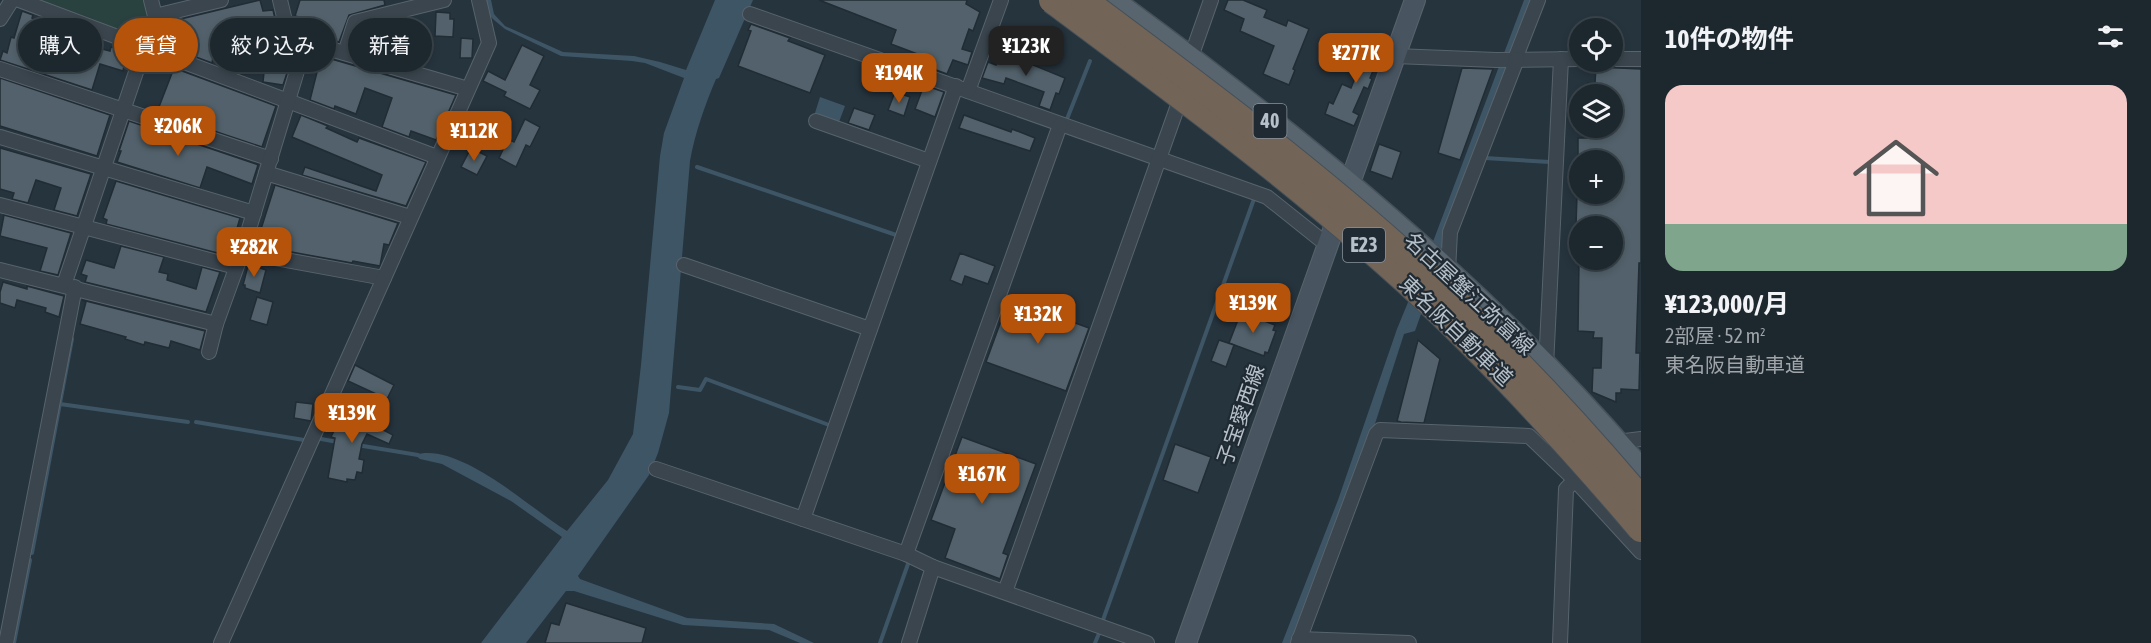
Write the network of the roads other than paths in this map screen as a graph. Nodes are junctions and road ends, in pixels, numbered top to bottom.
1 (12, 0) edge
2 (20, 0) edge
3 (151, 0) edge
4 (222, 0) edge
5 (280, 0) edge
6 (444, 0) edge
7 (479, 0) edge
8 (1001, 0) edge
9 (1052, 0) edge
10 (1084, 0) edge
11 (1113, 0) edge
12 (1211, 0) edge
13 (1414, 0) edge
14 (1538, 0) edge
15 (750, 14) dead end
16 (155, 16) joint
17 (284, 18) edge
18 (0, 19) edge
19 (114, 36) edge
20 (336, 50) edge
21 (345, 53) junction
22 (1395, 56) junction
23 (1192, 58) junction
24 (1516, 59) junction
25 (1561, 59) junction
26 (1569, 59) edge
27 (1623, 59) edge
28 (1641, 59) edge
29 (198, 67) edge
30 (0, 69) edge
31 (136, 72) edge
32 (297, 72) edge
33 (468, 88) junction
34 (962, 88) junction
35 (289, 101) junction
36 (123, 109) junction
37 (816, 121) dead end
38 (1060, 125) junction
39 (0, 136) edge
40 (437, 156) junction
41 (271, 159) junction
42 (1160, 159) junction
43 (929, 161) junction
44 (103, 168) junction
45 (266, 173) junction
46 (1350, 184) junction
47 (0, 205) edge
48 (254, 213) junction
49 (410, 217) junction
50 (83, 226) junction
51 (1326, 244) junction
52 (242, 252) junction
53 (684, 265) dead end
54 (236, 267) junction
55 (0, 270) edge
56 (1447, 270) junction
57 (384, 278) junction
58 (69, 286) junction
59 (216, 324) junction
60 (870, 329) junction
61 (208, 352) dead end
62 (1546, 366) junction
63 (1641, 439) edge
64 (1617, 441) junction
65 (656, 469) dead end
66 (1641, 470) edge
67 (1575, 480) junction
68 (1641, 499) edge
69 (803, 519) junction
70 (1641, 529) edge
71 (1641, 552) edge
72 (906, 554) junction
73 (933, 567) junction
74 (1005, 592) junction
75 (1299, 641) edge
76 (6, 643) edge
77 (221, 643) edge
78 (909, 643) edge
79 (1147, 643) edge
80 (1186, 643) edge
81 (1409, 643) edge
82 (1560, 643) edge

1 - 18 street
2 - 19 street
3 - 16 street
4 - 16 street
5 - 17 street
6 - 21 street
7 - 33 street
8 - 34 street
9 - 70 highway, 東名阪自動車道 / E23, bridge
10 - 68 highway, 東名阪自動車道 / E23, bridge
11 - 23 main road, 名古屋蟹江弥富線 / 40
12 - 23 street
13 - 22 main road, 子宝愛西線
14 - 24 street
15 - 34 street
20 - 21 street
21 - 33 street
22 - 24 street
22 - 46 main road, 子宝愛西線
23 - 42 street
23 - 46 main road, 名古屋蟹江弥富線 / 40
24 - 25 street
24 - 56 street
25 - 26 street
25 - 62 street
27 - 28 street
29 - 35 street
30 - 36 street
31 - 36 street
32 - 35 street
33 - 40 street
34 - 38 street
34 - 43 street
35 - 40 street
35 - 41 street
36 - 41 street
36 - 44 street
37 - 43 street
38 - 42 street
38 - 72 street
39 - 44 street
40 - 49 street
41 - 45 street
42 - 51 street
42 - 74 street
43 - 60 street
44 - 48 street
44 - 50 street
45 - 48 street
45 - 49 street
46 - 51 main road, 子宝愛西線
46 - 56 main road, 名古屋蟹江弥富線 / 40
47 - 50 street
48 - 52 street
49 - 57 street
50 - 54 street
50 - 58 street
51 - 80 main road, 子宝愛西線
52 - 54 street
52 - 57 street
53 - 60 street
54 - 59 street
55 - 58 street
56 - 62 main road, 名古屋蟹江弥富線 / 40
57 - 77 street
58 - 59 street
58 - 76 street
59 - 61 street
60 - 69 street
62 - 64 main road, 名古屋蟹江弥富線 / 40
63 - 64 street
64 - 66 main road, 名古屋蟹江弥富線 / 40
65 - 69 street
67 - 71 street
67 - 75 street
67 - 82 street
69 - 72 street
72 - 73 street
73 - 74 street
73 - 78 street
74 - 79 street
75 - 81 street

